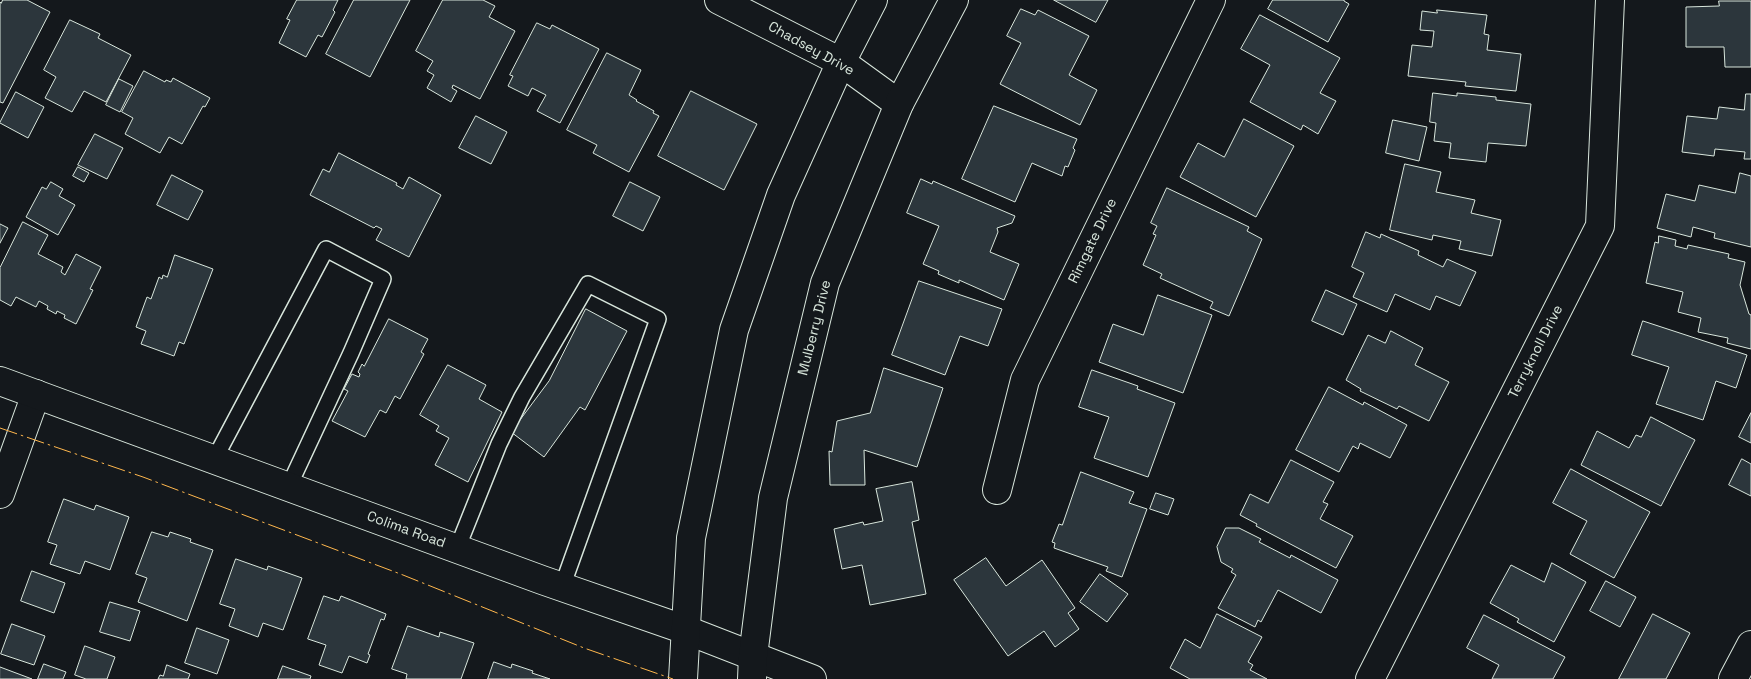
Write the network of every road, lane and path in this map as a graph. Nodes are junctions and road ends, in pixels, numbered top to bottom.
1 (719, 0) edge
2 (874, 0) edge
3 (954, 0) edge
4 (1211, 0) edge
5 (1610, 0) edge
6 (841, 62) junction
7 (899, 104) junction
8 (0, 381) edge
9 (36, 394) junction
10 (214, 460) junction
11 (289, 486) junction
12 (997, 490) dead end
13 (0, 494) edge
14 (457, 549) junction
15 (562, 587) junction
16 (686, 630) junction
17 (1751, 646) edge
18 (753, 668) edge
19 (683, 679) edge
20 (812, 679) edge
21 (1370, 679) edge
22 (1733, 679) edge

1 - 6 main road, Chadsey Drive
2 - 6 main road
3 - 7 main road, Mulberry Drive
4 - 12 main road, Rimgate Drive
5 - 21 main road, Terryknoll Drive
6 - 7 main road, Chadsey Drive
6 - 16 main road
7 - 18 main road, Mulberry Drive
8 - 9 main road, Colima Road
9 - 10 main road, Colima Road
9 - 13 main road
10 - 11 main road, Colima Road
10 - 11 lane
11 - 14 main road, Colima Road
14 - 15 main road, Colima Road
14 - 15 lane
15 - 16 main road, Colima Road
16 - 18 main road, Colima Road
16 - 19 main road
17 - 22 main road
18 - 20 main road, Colima Road

